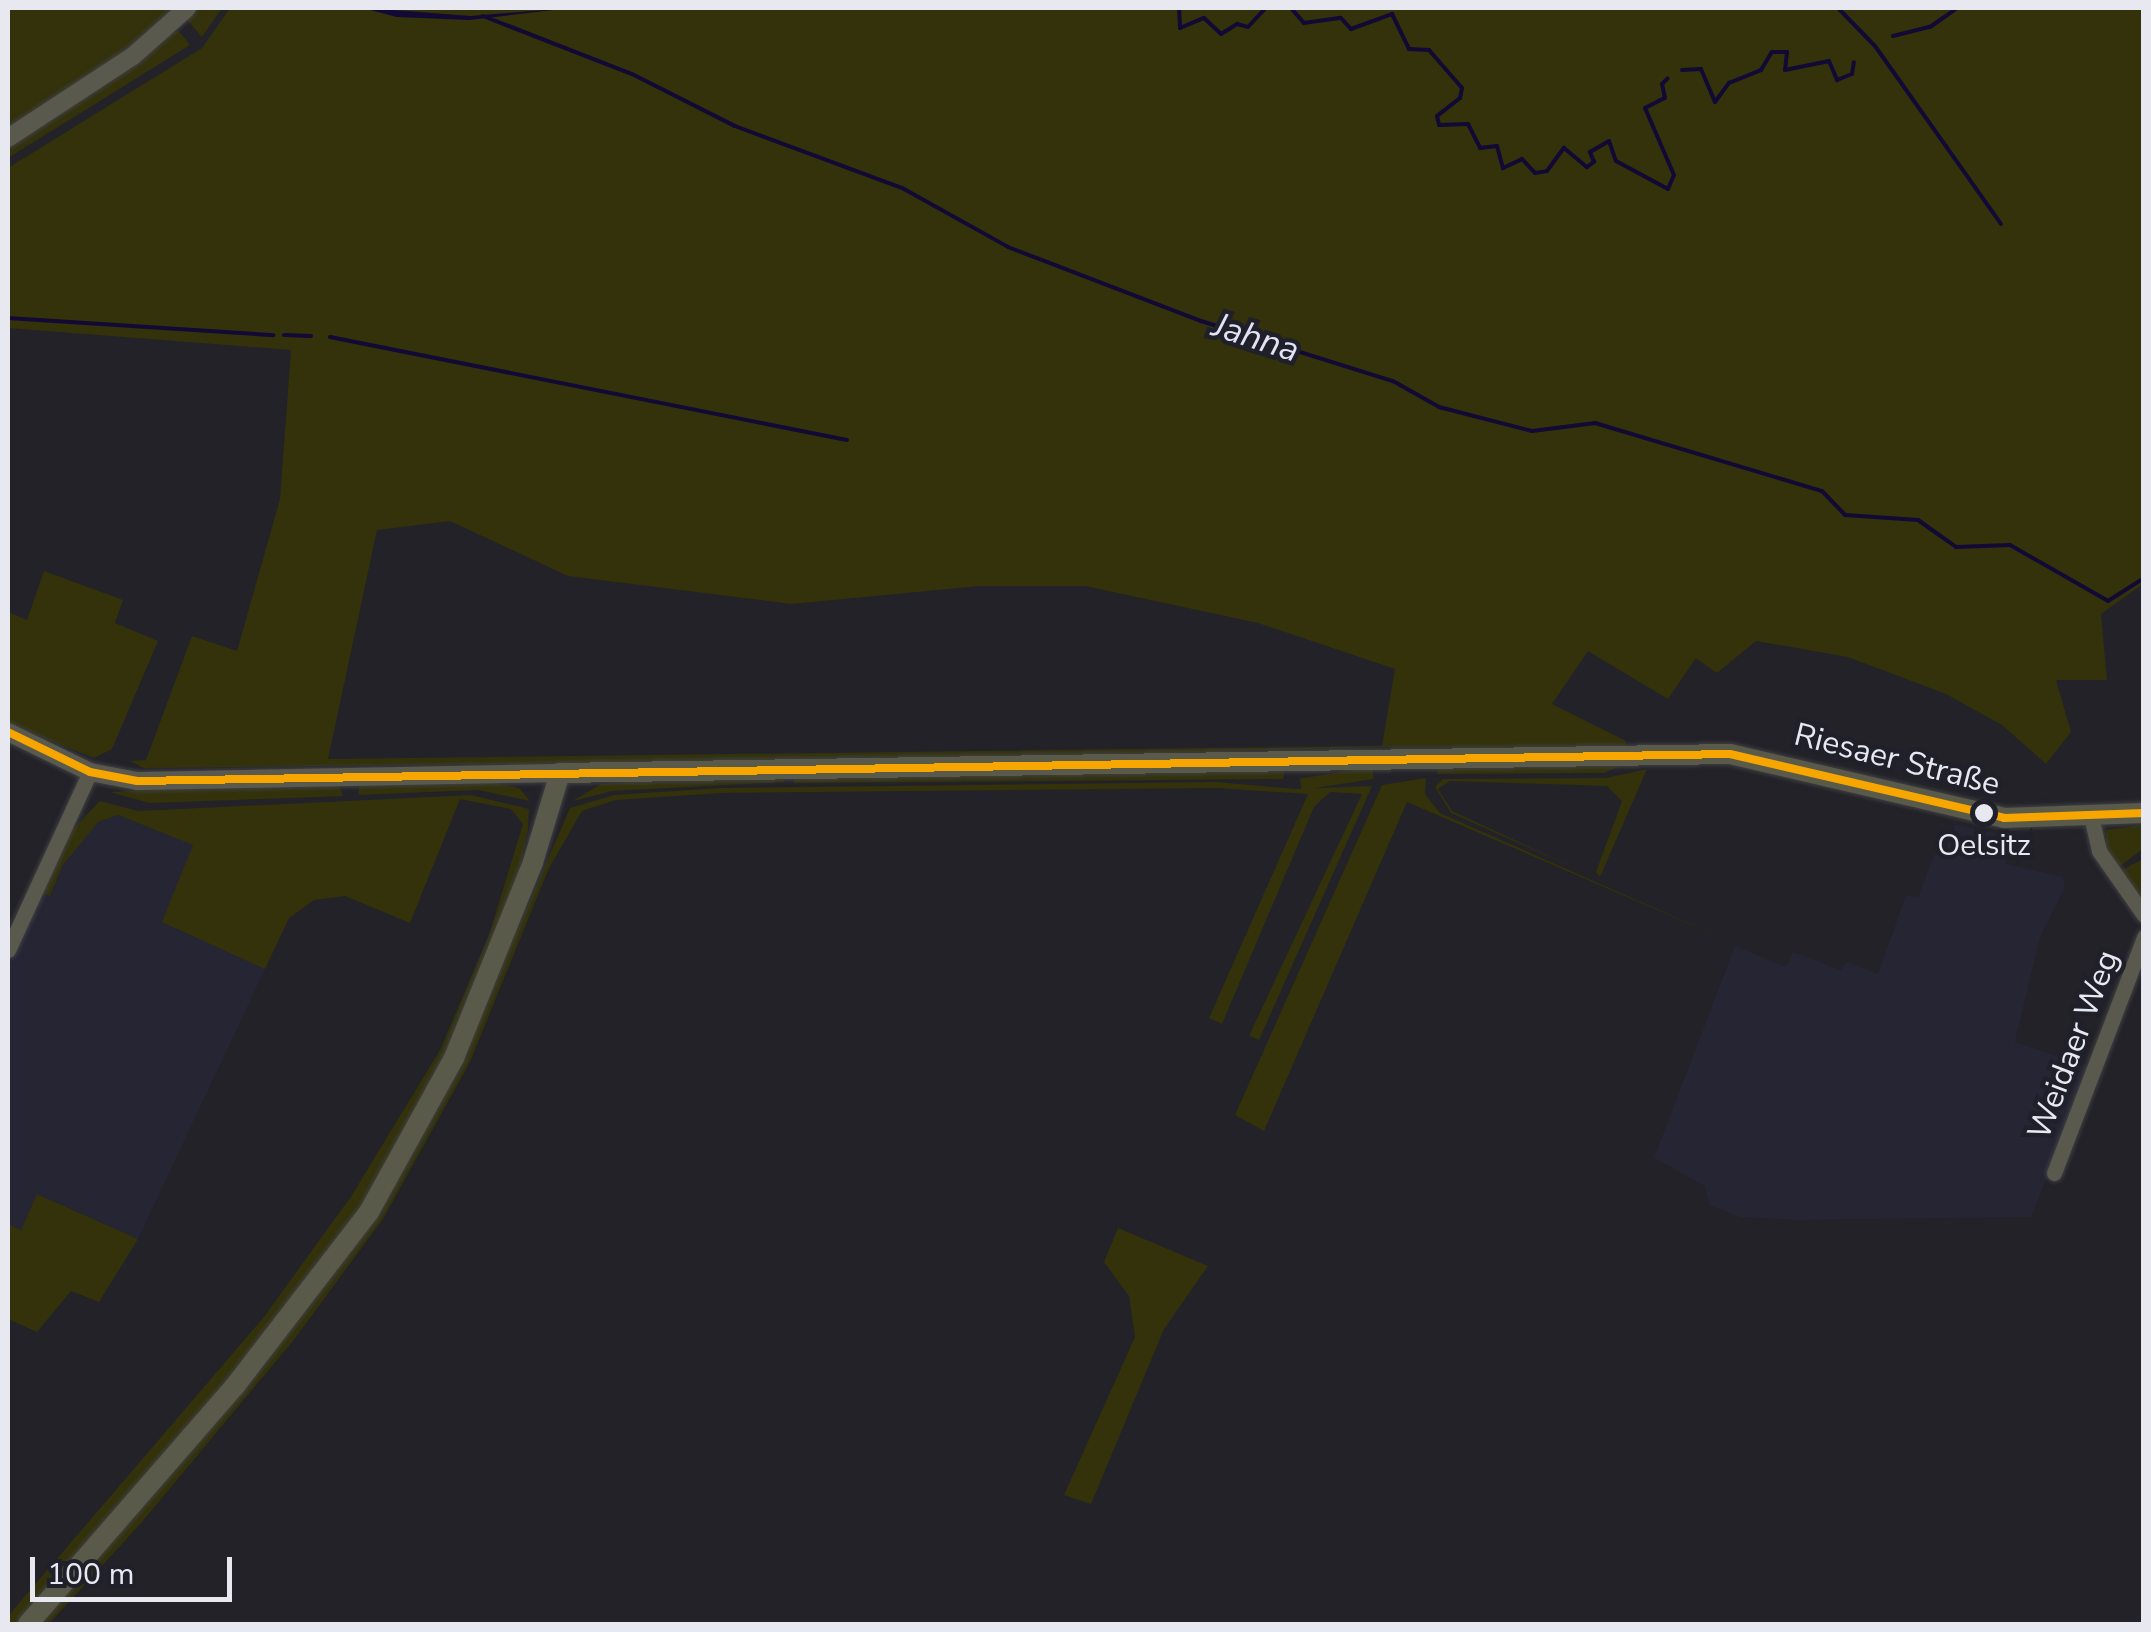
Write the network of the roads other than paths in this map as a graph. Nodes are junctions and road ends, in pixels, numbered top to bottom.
1 (187, 8) edge
2 (8, 138) edge
3 (8, 732) edge
4 (90, 772) junction
5 (560, 773) junction
6 (2144, 813) edge
7 (2092, 816) junction
8 (2144, 915) edge
9 (2144, 938) edge
10 (8, 950) edge
11 (2054, 1173) dead end
12 (28, 1624) edge

1 - 2 street
3 - 4 street
4 - 5 street
4 - 10 street
5 - 7 main road, Riesaer Straße
5 - 12 main road
6 - 7 main road, Riesaer Straße
7 - 8 street, Weidaer Weg
9 - 11 street, Weidaer Weg

